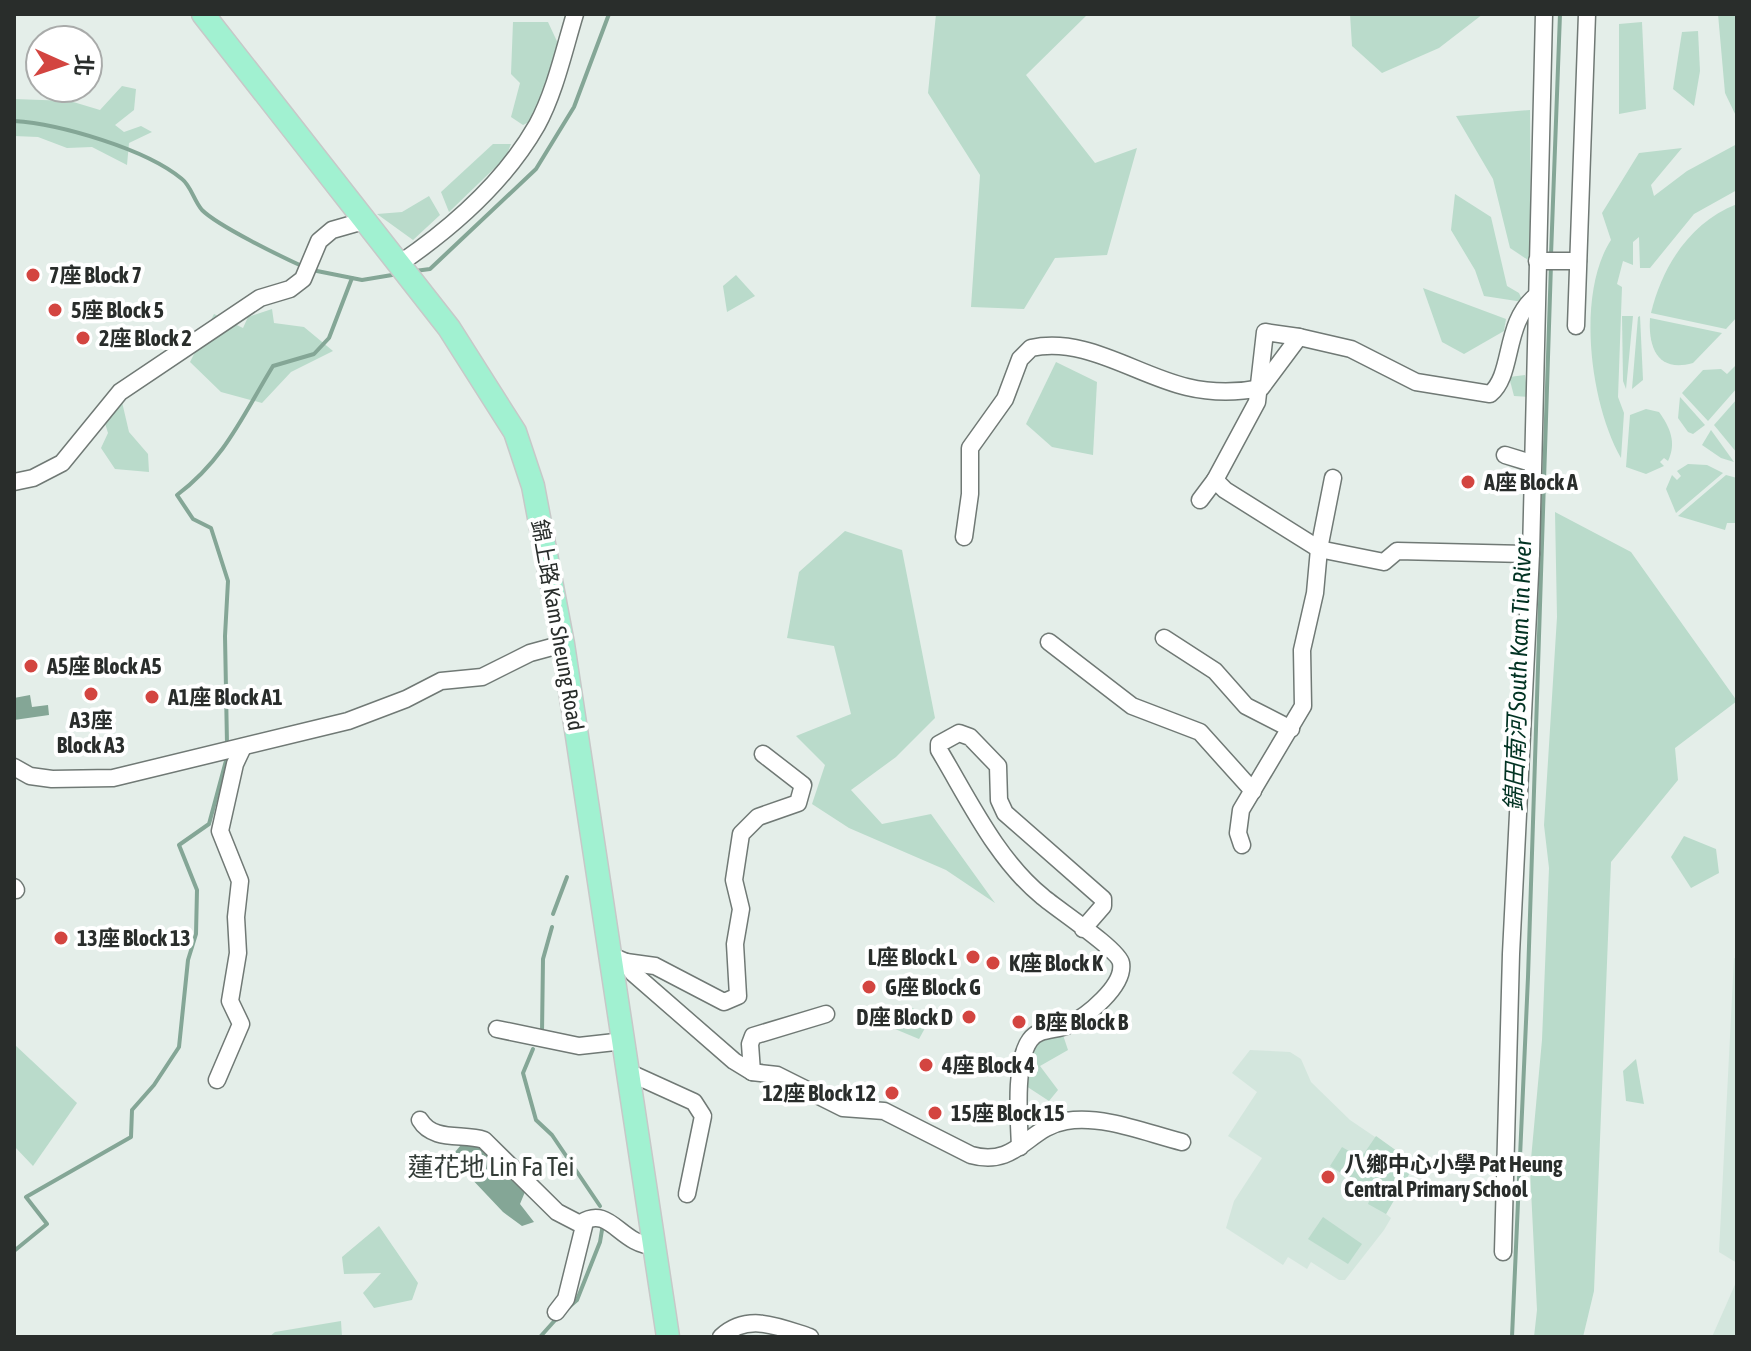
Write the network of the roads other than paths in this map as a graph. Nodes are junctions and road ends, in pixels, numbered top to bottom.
1 (203, 14) edge
2 (575, 14) edge
3 (1544, 14) edge
4 (1587, 14) edge
5 (367, 220) junction
6 (1537, 261) junction
7 (1578, 261) junction
8 (400, 265) junction
9 (1536, 296) junction
10 (1576, 326) dead end
11 (1299, 337) junction
12 (1261, 388) junction
13 (1505, 455) dead end
14 (1531, 463) junction
15 (1333, 478) dead end
16 (1215, 480) junction
17 (14, 482) edge
18 (1200, 500) dead end
19 (964, 537) dead end
20 (1319, 549) junction
21 (1531, 554) junction
22 (1164, 638) dead end
23 (1049, 642) dead end
24 (563, 644) junction
25 (1291, 729) junction
26 (234, 748) junction
27 (763, 754) dead end
28 (14, 767) edge
29 (1253, 791) junction
30 (1242, 845) dead end
31 (1083, 929) junction
32 (619, 959) junction
33 (826, 1014) dead end
34 (497, 1029) dead end
35 (624, 1041) junction
36 (628, 1072) junction
37 (752, 1072) junction
38 (217, 1080) dead end
39 (420, 1120) dead end
40 (1182, 1142) dead end
41 (1020, 1147) junction
42 (687, 1194) dead end
43 (581, 1223) junction
44 (654, 1246) junction
45 (1503, 1252) dead end
46 (556, 1312) dead end
47 (668, 1337) edge
48 (721, 1337) edge
49 (810, 1337) edge

1 - 5 main road, 錦上路 Kam Sheung Road
2 - 8 street
3 - 6 street
4 - 7 street
5 - 8 main road, 錦上路 Kam Sheung Road
5 - 17 street
6 - 7 street
6 - 9 street
7 - 10 street
8 - 24 main road, 錦上路 Kam Sheung Road
9 - 11 street
9 - 14 street
11 - 12 street
11 - 12 street
12 - 16 street
12 - 19 street
13 - 14 street
14 - 21 street
15 - 20 street
16 - 18 street
16 - 20 street
20 - 21 street
20 - 25 street
21 - 45 street
22 - 25 street
23 - 29 street
24 - 26 street
24 - 32 main road, 錦上路 Kam Sheung Road
25 - 29 street
26 - 28 street
26 - 38 street
27 - 32 street
29 - 30 street
31 - 31 street
31 - 41 street
32 - 35 main road, 錦上路 Kam Sheung Road
32 - 37 street
33 - 37 street
34 - 35 street
35 - 36 main road, 錦上路 Kam Sheung Road
36 - 42 street
36 - 44 main road, 錦上路 Kam Sheung Road
37 - 41 street
39 - 43 street
40 - 41 street
43 - 44 street
43 - 46 street
44 - 47 main road, 錦上路 Kam Sheung Road
48 - 49 street

